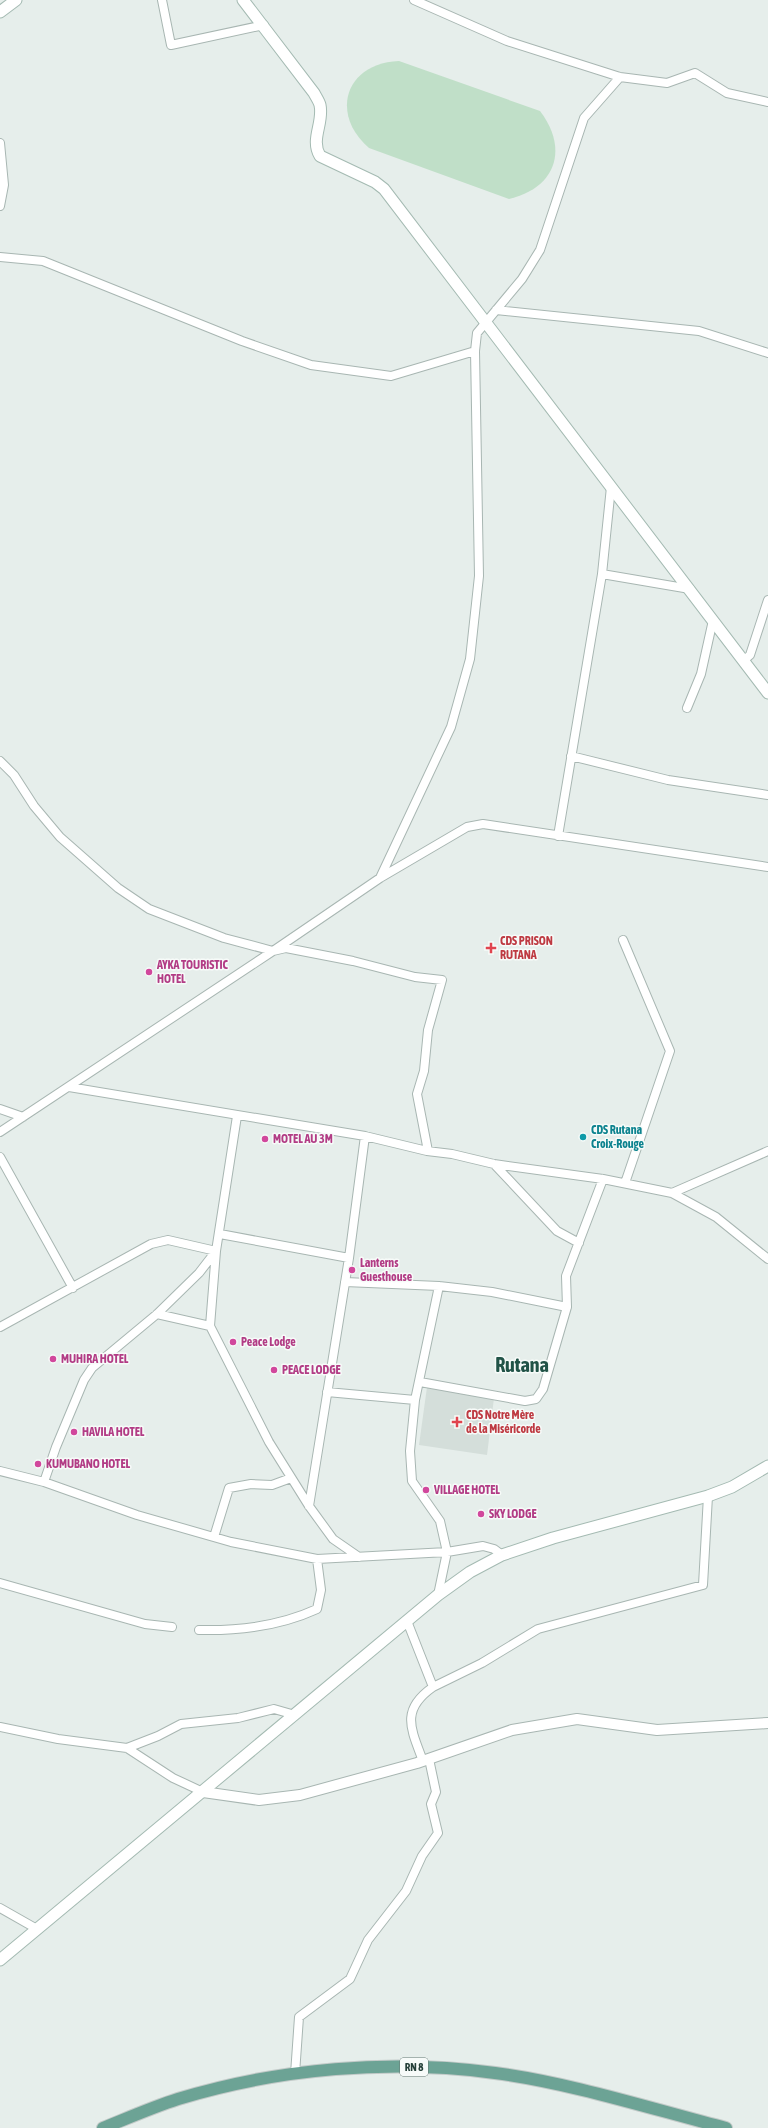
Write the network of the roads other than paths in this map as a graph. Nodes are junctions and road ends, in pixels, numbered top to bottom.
1 (16, 0) edge
2 (162, 0) edge
3 (243, 0) edge
4 (414, 0) edge
5 (0, 12) edge
6 (264, 25) junction
7 (620, 77) junction
8 (768, 102) edge
9 (0, 143) edge
10 (0, 206) edge
11 (0, 257) edge
12 (496, 310) junction
13 (486, 322) junction
14 (476, 351) junction
15 (768, 353) edge
16 (611, 487) junction
17 (602, 574) junction
18 (690, 589) junction
19 (768, 600) edge
20 (713, 620) junction
21 (743, 661) junction
22 (768, 693) edge
23 (687, 708) dead end
24 (571, 756) junction
25 (0, 760) edge
26 (768, 795) edge
27 (558, 836) junction
28 (768, 867) edge
29 (380, 878) junction
30 (623, 940) dead end
31 (273, 951) junction
32 (69, 1087) junction
33 (0, 1109) edge
34 (237, 1116) junction
35 (24, 1117) junction
36 (0, 1132) edge
37 (365, 1136) junction
38 (428, 1151) junction
39 (768, 1151) edge
40 (0, 1157) edge
41 (494, 1164) junction
42 (603, 1179) junction
43 (625, 1183) junction
44 (672, 1193) junction
45 (220, 1234) junction
46 (578, 1243) junction
47 (216, 1251) junction
48 (349, 1258) junction
49 (768, 1259) edge
50 (345, 1282) junction
51 (440, 1286) junction
52 (73, 1288) junction
53 (567, 1308) junction
54 (157, 1314) junction
55 (210, 1326) junction
56 (0, 1327) edge
57 (420, 1382) junction
58 (327, 1392) junction
59 (415, 1400) junction
60 (768, 1466) edge
61 (0, 1471) edge
62 (291, 1478) junction
63 (44, 1482) junction
64 (708, 1496) junction
65 (308, 1506) junction
66 (214, 1537) junction
67 (447, 1552) junction
68 (502, 1555) junction
69 (359, 1557) junction
70 (317, 1559) junction
71 (0, 1583) edge
72 (438, 1595) junction
73 (408, 1621) junction
74 (172, 1627) dead end
75 (199, 1630) dead end
76 (433, 1687) junction
77 (295, 1715) junction
78 (768, 1723) edge
79 (0, 1727) edge
80 (127, 1748) junction
81 (426, 1760) junction
82 (203, 1792) junction
83 (0, 1908) edge
84 (37, 1929) junction
85 (0, 1960) edge
86 (294, 2074) junction
87 (103, 2128) edge
88 (726, 2128) edge

1 - 5 main road
2 - 6 street
3 - 6 main road
4 - 7 street
6 - 13 main road
7 - 8 street
7 - 12 street
9 - 10 street
11 - 14 street
12 - 13 street
12 - 15 street
13 - 14 street
13 - 16 main road
14 - 29 street
16 - 17 street
16 - 18 main road
17 - 18 street
17 - 24 street
18 - 20 main road
19 - 21 street
20 - 21 main road
20 - 23 street
21 - 22 main road
24 - 26 street
24 - 27 street
25 - 31 street
27 - 28 street
27 - 29 street
29 - 31 street
30 - 43 street
31 - 32 street
31 - 38 street
32 - 34 street
32 - 35 street
33 - 35 street
34 - 37 street
34 - 45 street
35 - 36 street
37 - 38 street
37 - 48 street
38 - 41 street
39 - 44 street
40 - 52 street
41 - 42 street
41 - 46 street
42 - 43 street
42 - 46 street
43 - 44 street
44 - 49 street
45 - 47 street
45 - 48 street
46 - 53 street
47 - 52 street
47 - 54 street
47 - 55 street
48 - 50 street
50 - 51 street
50 - 58 street
51 - 53 street
51 - 57 street
52 - 56 street
53 - 57 street
54 - 55 street
54 - 63 street
55 - 62 street
57 - 59 street
58 - 59 street
58 - 65 street
59 - 67 street
60 - 64 main road
61 - 63 street
62 - 65 street
62 - 66 street
63 - 66 street
64 - 68 main road
64 - 76 street
65 - 69 street
66 - 70 street
67 - 68 street
67 - 69 street
67 - 72 street
68 - 72 main road
69 - 70 street
70 - 75 street
71 - 74 street
72 - 73 main road
73 - 76 street
73 - 77 main road
76 - 81 street
77 - 80 street
77 - 82 main road
78 - 81 street
79 - 80 street
80 - 82 street
81 - 82 street
81 - 86 street
82 - 84 main road
83 - 84 street
84 - 85 main road
86 - 87 main road, RN 8
86 - 88 main road, RN 8

